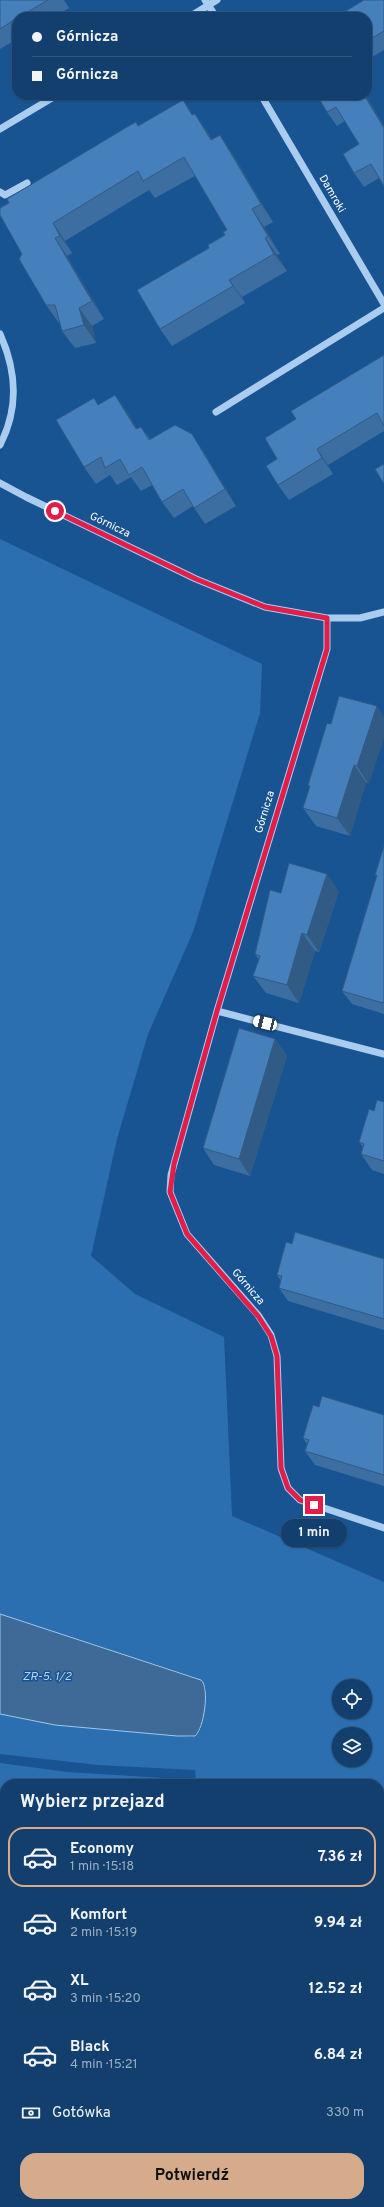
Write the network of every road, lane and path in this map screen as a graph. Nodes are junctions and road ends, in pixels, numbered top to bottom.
1 (217, 0) edge
2 (207, 2) edge
3 (195, 12) edge
4 (213, 12) edge
5 (49, 100) edge
6 (265, 100) edge
7 (0, 129) edge
8 (27, 183) dead end
9 (0, 192) edge
10 (384, 304) edge
11 (384, 308) edge
12 (0, 334) edge
13 (216, 412) dead end
14 (0, 445) edge
15 (0, 482) edge
16 (384, 612) edge
17 (327, 618) junction
18 (217, 1011) junction
19 (384, 1054) edge
20 (384, 1528) edge

1 - 2 street
2 - 3 street
2 - 4 street
5 - 7 street
6 - 10 street, Damroki
8 - 9 street
11 - 13 street
12 - 14 street
15 - 17 street, Górnicza
16 - 17 street, Górnicza
17 - 18 street, Górnicza
18 - 19 street
18 - 20 street, Górnicza

